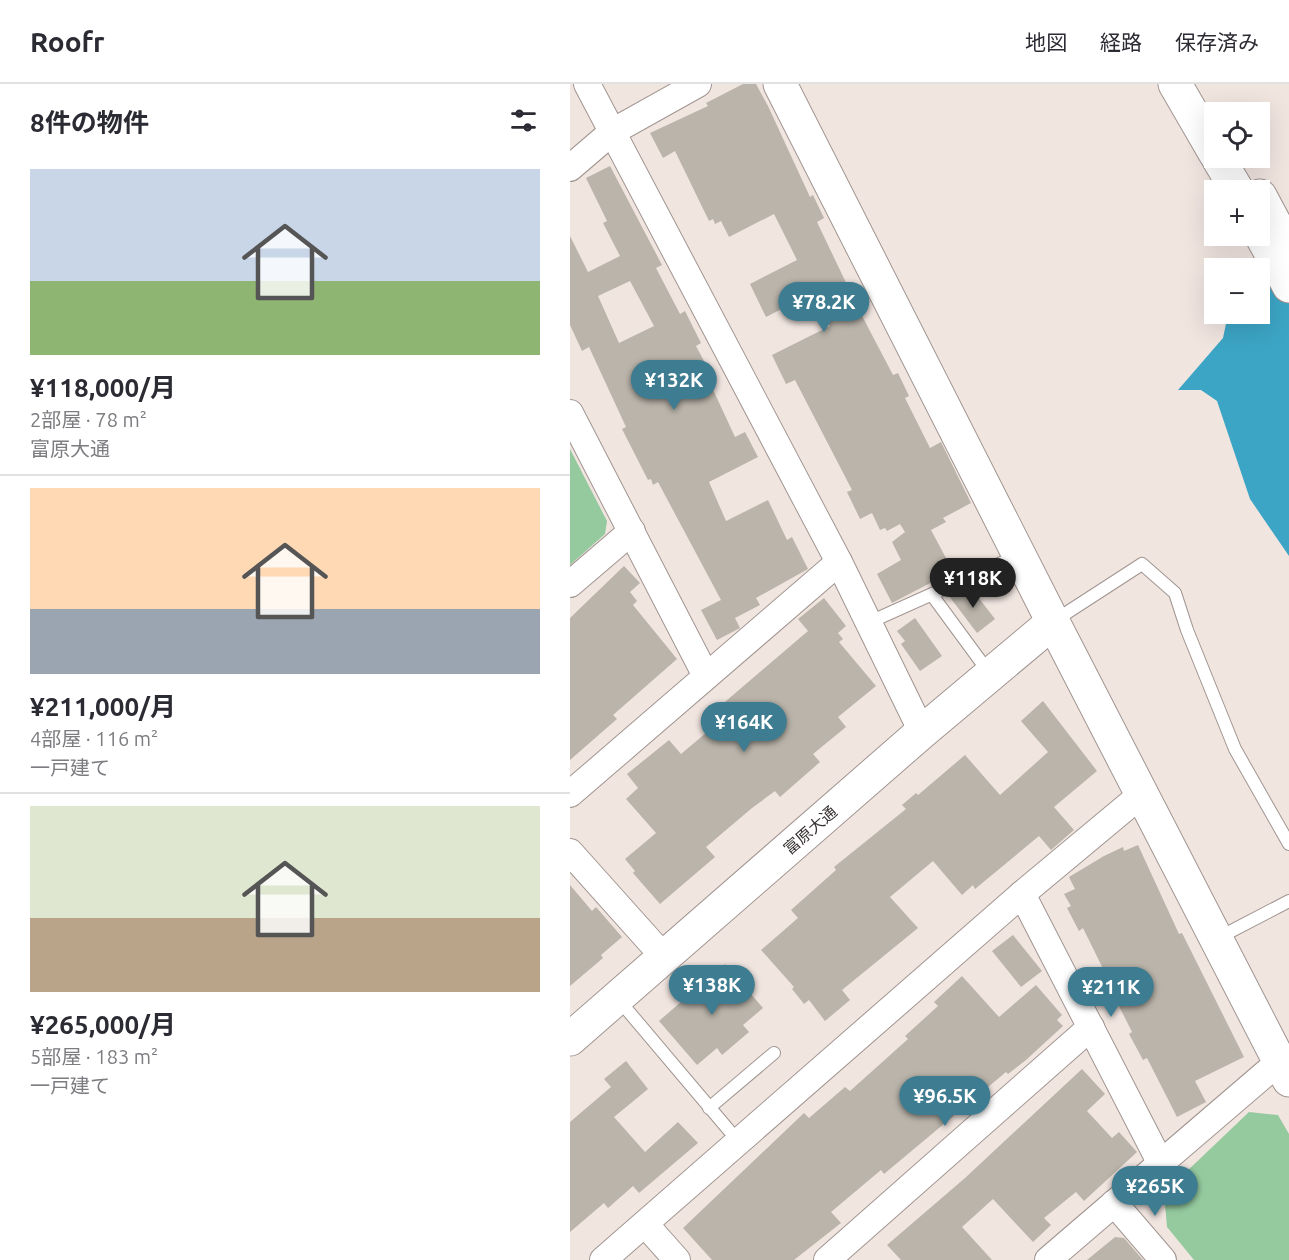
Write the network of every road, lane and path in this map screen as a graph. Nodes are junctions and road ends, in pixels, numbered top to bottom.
1 (587, 84) edge
2 (698, 84) edge
3 (780, 84) edge
4 (1175, 84) edge
5 (1195, 84) edge
6 (1206, 102) edge
7 (612, 132) junction
8 (1204, 134) edge
9 (570, 168) edge
10 (1241, 178) edge
11 (1267, 246) edge
12 (1289, 250) edge
13 (1289, 286) edge
14 (570, 413) edge
15 (632, 531) junction
16 (1018, 555) junction
17 (839, 562) junction
18 (570, 584) edge
19 (932, 595) junction
20 (881, 618) dead end
21 (1053, 622) junction
22 (990, 675) junction
23 (706, 676) junction
24 (922, 732) junction
25 (570, 794) edge
26 (1142, 794) junction
27 (1289, 844) edge
28 (570, 852) edge
29 (1022, 894) junction
30 (1289, 900) edge
31 (1216, 939) junction
32 (664, 957) junction
33 (617, 998) junction
34 (1091, 1026) junction
35 (570, 1039) edge
36 (774, 1053) dead end
37 (1284, 1071) edge
38 (709, 1108) junction
39 (738, 1142) junction
40 (1160, 1162) junction
41 (1114, 1203) junction
42 (645, 1224) junction
43 (603, 1260) edge
44 (677, 1260) edge
45 (827, 1260) edge
46 (1048, 1260) edge
47 (1163, 1260) edge

1 - 7 street
2 - 7 street
3 - 16 main road
4 - 8 main road
5 - 6 main road
7 - 9 street
7 - 17 street
10 - 12 main road
11 - 13 main road
14 - 15 street
15 - 18 street
15 - 23 street
16 - 19 lane
16 - 21 main road
17 - 23 street
17 - 24 street
19 - 20 lane
19 - 22 lane
21 - 22 main road, 富原大通
21 - 26 main road
21 - 27 lane
22 - 24 main road, 富原大通
23 - 25 street
24 - 32 main road, 富原大通
26 - 29 street
26 - 31 main road
28 - 32 street
29 - 34 street
29 - 39 street
30 - 31 lane
31 - 37 main road
32 - 33 main road, 富原大通
33 - 35 main road, 富原大通
33 - 38 lane
34 - 40 street
34 - 45 street
36 - 38 lane
37 - 40 street
38 - 39 lane
39 - 42 street
40 - 41 street
41 - 46 street
41 - 47 street
42 - 43 street
42 - 44 street

